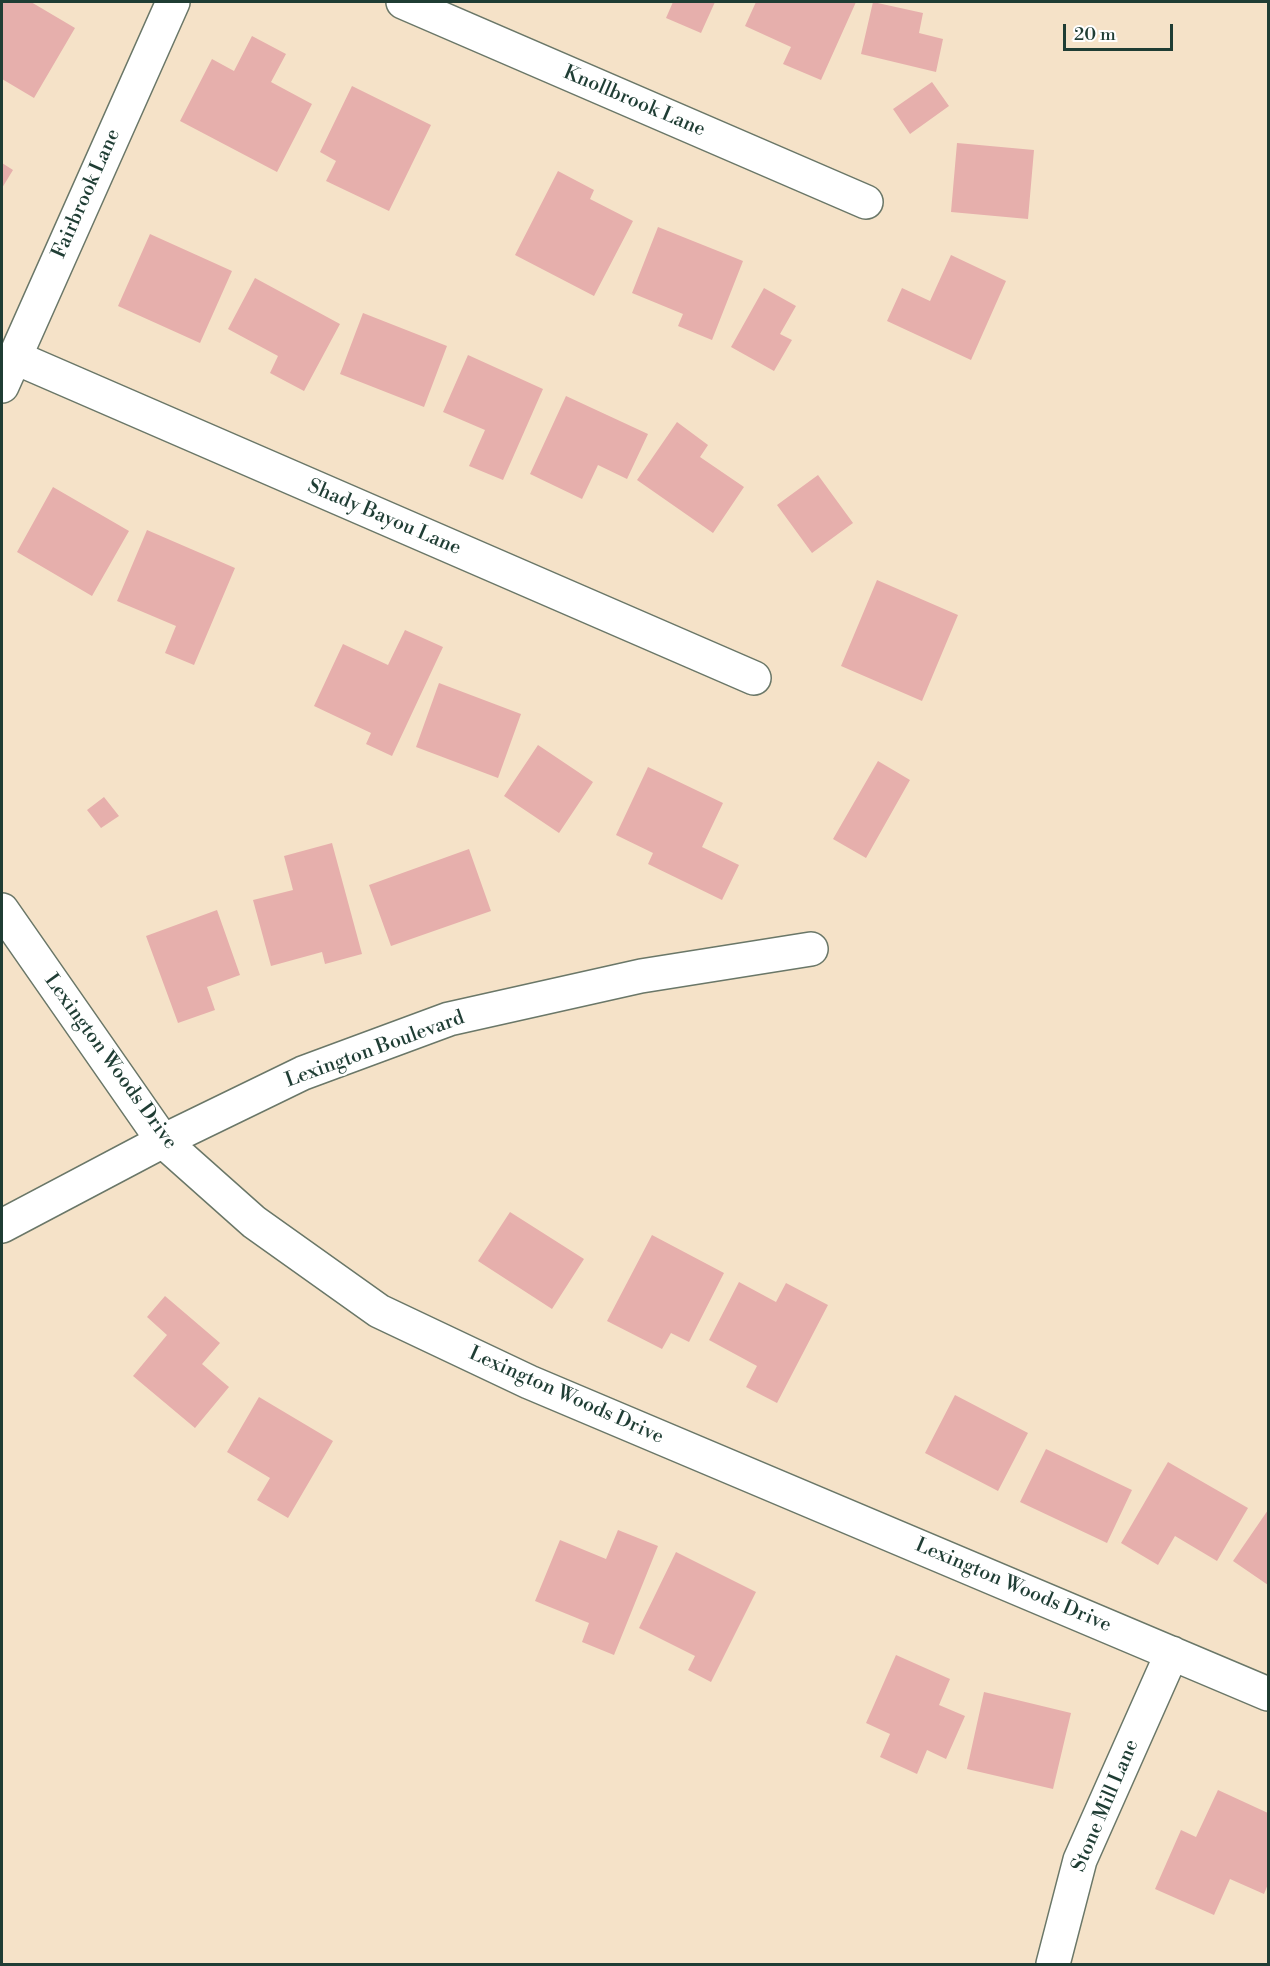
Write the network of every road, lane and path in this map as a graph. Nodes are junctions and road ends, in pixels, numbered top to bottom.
1 (173, 2) edge
2 (403, 2) edge
3 (866, 202) dead end
4 (8, 371) edge
5 (754, 678) dead end
6 (2, 910) edge
7 (811, 949) dead end
8 (163, 1141) junction
9 (2, 1226) edge
10 (1172, 1653) junction
11 (1269, 1694) edge
12 (1053, 1965) edge

1 - 4 street, Fairbrook Lane
2 - 3 street, Knollbrook Lane
4 - 5 street, Shady Bayou Lane
6 - 8 street, Lexington Woods Drive
7 - 8 street, Lexington Boulevard
8 - 9 street, Lexington Boulevard
8 - 10 street, Lexington Woods Drive
10 - 11 street, Lexington Woods Drive
10 - 12 street, Stone Mill Lane

